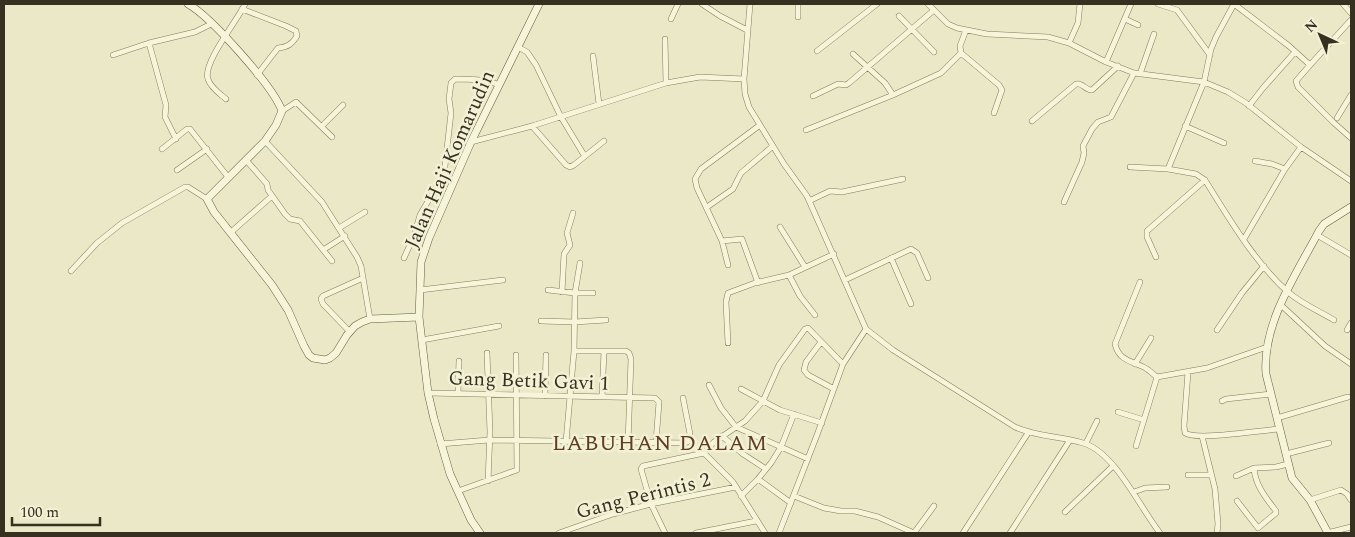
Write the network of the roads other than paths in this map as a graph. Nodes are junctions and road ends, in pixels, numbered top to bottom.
1 (188, 4) edge
2 (539, 4) edge
3 (678, 4) edge
4 (702, 4) edge
5 (750, 4) edge
6 (798, 4) edge
7 (877, 4) edge
8 (928, 4) edge
9 (1080, 4) edge
10 (1131, 4) edge
11 (1158, 4) edge
12 (1180, 4) edge
13 (1234, 4) edge
14 (1343, 4) edge
15 (243, 6) edge
16 (934, 10) junction
17 (1177, 10) junction
18 (1351, 13) edge
19 (900, 16) dead end
20 (798, 17) dead end
21 (671, 19) dead end
22 (1125, 19) junction
23 (1351, 20) edge
24 (211, 24) junction
25 (1138, 25) dead end
26 (913, 29) junction
27 (747, 30) junction
28 (966, 30) junction
29 (1154, 34) dead end
30 (224, 37) junction
31 (665, 39) dead end
32 (148, 43) junction
33 (1069, 43) junction
34 (518, 47) junction
35 (817, 51) dead end
36 (934, 52) dead end
37 (1295, 52) junction
38 (962, 53) junction
39 (853, 54) dead end
40 (112, 55) dead end
41 (593, 56) dead end
42 (1210, 56) junction
43 (1106, 62) junction
44 (1118, 66) junction
45 (1310, 66) junction
46 (868, 68) junction
47 (1137, 74) junction
48 (257, 75) junction
49 (744, 79) junction
50 (1204, 82) junction
51 (666, 83) junction
52 (496, 84) junction
53 (1351, 95) edge
54 (813, 96) dead end
55 (893, 96) junction
56 (226, 100) dead end
57 (599, 104) junction
58 (343, 105) dead end
59 (1249, 106) junction
60 (282, 111) junction
61 (994, 113) dead end
62 (561, 117) junction
63 (1337, 118) dead end
64 (1032, 121) dead end
65 (760, 125) junction
66 (322, 126) junction
67 (532, 126) junction
68 (1185, 126) junction
69 (806, 130) dead end
70 (332, 137) dead end
71 (1351, 138) edge
72 (176, 139) junction
73 (265, 141) junction
74 (604, 141) dead end
75 (471, 142) junction
76 (1224, 143) dead end
77 (773, 146) junction
78 (1300, 147) junction
79 (206, 149) junction
80 (162, 150) dead end
81 (584, 155) junction
82 (246, 160) junction
83 (1255, 161) dead end
84 (1130, 167) dead end
85 (1168, 169) junction
86 (1285, 169) junction
87 (177, 170) dead end
88 (228, 177) junction
89 (903, 179) dead end
90 (1205, 180) junction
91 (1351, 181) edge
92 (272, 196) junction
93 (207, 199) junction
94 (809, 201) junction
95 (1064, 202) dead end
96 (1351, 207) edge
97 (707, 208) junction
98 (365, 212) dead end
99 (573, 213) dead end
100 (780, 227) dead end
101 (339, 228) junction
102 (230, 233) junction
103 (1317, 235) junction
104 (345, 236) junction
105 (1244, 239) junction
106 (722, 241) junction
107 (323, 250) junction
108 (834, 254) junction
109 (1351, 255) edge
110 (1156, 257) dead end
111 (404, 258) dead end
112 (891, 258) junction
113 (332, 261) dead end
114 (580, 263) dead end
115 (728, 265) dead end
116 (1264, 266) junction
117 (805, 267) junction
118 (71, 271) dead end
119 (789, 275) junction
120 (363, 278) junction
121 (928, 278) dead end
122 (503, 280) dead end
123 (846, 280) junction
124 (1140, 282) dead end
125 (758, 283) junction
126 (420, 290) junction
127 (548, 290) dead end
128 (562, 292) junction
129 (1287, 292) junction
130 (575, 293) junction
131 (594, 293) dead end
132 (912, 304) dead end
133 (1281, 304) junction
134 (815, 315) dead end
135 (419, 317) junction
136 (370, 319) junction
137 (606, 320) dead end
138 (1334, 320) dead end
139 (541, 321) dead end
140 (575, 322) junction
141 (1351, 323) edge
142 (499, 326) dead end
143 (866, 329) junction
144 (1217, 330) dead end
145 (1347, 330) dead end
146 (350, 332) junction
147 (1150, 338) dead end
148 (422, 340) junction
149 (821, 342) junction
150 (728, 343) dead end
151 (1267, 347) junction
152 (574, 351) junction
153 (604, 351) junction
154 (486, 353) dead end
155 (516, 354) dead end
156 (546, 355) dead end
157 (460, 361) dead end
158 (843, 364) junction
159 (1135, 364) junction
160 (1351, 364) edge
161 (1188, 372) junction
162 (1157, 377) junction
163 (709, 385) dead end
164 (834, 388) junction
165 (742, 389) dead end
166 (428, 392) junction
167 (458, 394) junction
168 (488, 394) junction
169 (1271, 394) junction
170 (517, 395) junction
171 (545, 396) junction
172 (571, 396) junction
173 (602, 397) junction
174 (1348, 397) dead end
175 (628, 398) junction
176 (683, 398) dead end
177 (763, 401) junction
178 (1222, 402) dead end
179 (1118, 412) dead end
180 (794, 414) junction
181 (1277, 418) junction
182 (1144, 420) junction
183 (1097, 421) dead end
184 (822, 424) junction
185 (736, 427) junction
186 (1280, 429) junction
187 (1028, 433) junction
188 (722, 436) junction
189 (1202, 436) junction
190 (489, 440) junction
191 (1070, 440) junction
192 (517, 441) junction
193 (566, 442) junction
194 (656, 442) junction
195 (628, 443) junction
196 (1086, 443) junction
197 (1329, 443) dead end
198 (440, 444) junction
199 (1136, 446) dead end
200 (781, 447) junction
201 (704, 453) junction
202 (1286, 454) junction
203 (808, 459) junction
204 (1288, 464) junction
205 (1113, 466) junction
206 (1254, 468) junction
207 (766, 469) junction
208 (1188, 475) dead end
209 (1211, 475) junction
210 (1236, 476) dead end
211 (758, 480) junction
212 (488, 482) junction
213 (736, 487) junction
214 (1166, 487) dead end
215 (458, 491) junction
216 (1134, 492) junction
217 (741, 496) junction
218 (794, 496) junction
219 (1310, 500) junction
220 (1351, 500) edge
221 (1237, 501) dead end
222 (791, 503) junction
223 (650, 504) junction
224 (934, 506) dead end
225 (1065, 512) dead end
226 (756, 521) junction
227 (575, 527) junction
228 (1351, 527) edge
229 (1258, 528) junction
230 (480, 533) edge
231 (559, 533) edge
232 (578, 533) edge
233 (665, 533) edge
234 (696, 533) edge
235 (765, 533) edge
236 (779, 533) edge
237 (914, 533) edge
238 (963, 533) edge
239 (1010, 533) edge
240 (1160, 533) edge
241 (1217, 533) edge
242 (1262, 533) edge
243 (1328, 533) edge

1 - 24 street
2 - 34 street, Jalan Haji Komarudin
3 - 21 street
4 - 27 street
5 - 27 street
6 - 20 street
7 - 35 street
8 - 16 street
9 - 33 street
10 - 22 street
11 - 17 street
12 - 17 street
13 - 37 street
13 - 42 street
14 - 18 street
15 - 30 street
15 - 48 street
16 - 26 street
16 - 28 street
17 - 42 street
19 - 26 street
22 - 25 street
22 - 43 street
23 - 45 street
24 - 30 street
24 - 32 street
26 - 36 street
26 - 46 street
27 - 49 street
28 - 33 street
28 - 38 street
29 - 47 street
30 - 48 street
30 - 56 street
31 - 51 street
32 - 40 street
32 - 72 street
33 - 43 street
34 - 52 street, Jalan Haji Komarudin
34 - 62 street
37 - 45 street
37 - 59 street
38 - 55 street
38 - 61 street
39 - 46 street
41 - 57 street
42 - 50 street
43 - 44 street
44 - 47 street
44 - 64 street
45 - 71 street
46 - 54 street
46 - 55 street
47 - 50 street
47 - 95 street
48 - 60 street
49 - 51 street
49 - 65 street
50 - 59 street
50 - 68 street
51 - 57 street
52 - 75 street, Jalan Haji Komarudin
52 - 111 street
53 - 63 street
55 - 69 street
57 - 62 street
58 - 66 street
59 - 78 street
60 - 66 street
60 - 73 street
62 - 67 street
62 - 81 street
65 - 77 street
65 - 97 street
66 - 70 street
67 - 75 street
67 - 81 street
68 - 76 street
68 - 85 street
72 - 79 street
72 - 80 street
73 - 82 street
73 - 101 street
74 - 81 street
75 - 126 street, Jalan Haji Komarudin
77 - 94 street
77 - 97 street
78 - 86 street
78 - 91 street
79 - 87 street
79 - 88 street
82 - 88 street
82 - 92 street
83 - 86 street
84 - 85 street
85 - 90 street
86 - 105 street
88 - 93 street
89 - 94 street
90 - 105 street
90 - 110 street
92 - 102 street
92 - 107 street
93 - 102 street
93 - 118 street
94 - 108 street
96 - 103 street
97 - 106 street
98 - 101 street
99 - 128 street
100 - 117 street
101 - 104 street
102 - 146 street
103 - 109 street
103 - 129 street
104 - 107 street
104 - 120 street
105 - 116 street
106 - 115 street
106 - 125 street
107 - 113 street
108 - 117 street
108 - 123 street
112 - 121 street
112 - 123 street
112 - 132 street
114 - 130 street
116 - 129 street
116 - 144 street
117 - 119 street
119 - 125 street
119 - 134 street
120 - 136 street
120 - 146 street
122 - 126 street
123 - 143 street
124 - 159 street
125 - 150 street
126 - 135 street, Jalan Haji Komarudin
127 - 128 street
128 - 130 street
129 - 133 street
129 - 138 street
130 - 131 street
130 - 140 street
133 - 151 street
133 - 160 street
135 - 136 street
135 - 148 street, Jalan Haji Komarudin
136 - 146 street
137 - 140 street
139 - 140 street
140 - 152 street
141 - 145 street
142 - 148 street
143 - 158 street
143 - 187 street
147 - 159 street
148 - 166 street, Jalan Haji Komarudin
149 - 158 street
149 - 164 street
149 - 177 street
151 - 161 street
151 - 169 street
152 - 153 street
152 - 172 street
153 - 173 street
153 - 175 street
154 - 168 street
155 - 170 street
156 - 171 street
157 - 167 street
158 - 164 street
159 - 162 street
161 - 162 street
161 - 189 street
162 - 182 street
163 - 185 street
164 - 184 street
165 - 177 street
166 - 167 street, Gang Betik Gavi 1
166 - 198 street, Jalan Haji Komarudin
167 - 168 street, Gang Betik Gavi 1
168 - 170 street, Gang Betik Gavi 1
168 - 190 street
169 - 178 street
169 - 181 street
170 - 171 street, Gang Betik Gavi 1
170 - 192 street
171 - 172 street, Gang Betik Gavi 1
172 - 173 street, Gang Betik Gavi 1
172 - 193 street
173 - 175 street, Gang Betik Gavi 1
174 - 181 street
175 - 194 street, Gang Betik Gavi 1
175 - 195 street
176 - 194 street
177 - 180 street
177 - 185 street
179 - 182 street
180 - 184 street
180 - 200 street
181 - 186 street
182 - 199 street
183 - 196 street
184 - 203 street
185 - 188 street
185 - 200 street
186 - 189 street
186 - 202 street
187 - 191 street
187 - 238 street
188 - 201 street
188 - 207 street
189 - 209 street
190 - 192 street
190 - 198 street
190 - 212 street
191 - 196 street
191 - 239 street
192 - 193 street
192 - 212 street
193 - 195 street
194 - 195 street
196 - 205 street
197 - 202 street
198 - 215 street, Jalan Haji Komarudin
200 - 203 street
200 - 207 street
201 - 213 street
201 - 223 street
202 - 204 street
203 - 218 street
204 - 206 street
204 - 219 street
205 - 216 street
205 - 225 street
206 - 210 street
206 - 229 street
207 - 211 street
208 - 209 street
209 - 241 street
211 - 217 street
211 - 222 street
212 - 215 street
213 - 217 street
213 - 223 street, Gang Perintis 2
214 - 216 street
215 - 230 street, Jalan Haji Komarudin
216 - 240 street
217 - 226 street
218 - 222 street
218 - 237 street
219 - 220 street
219 - 243 street
221 - 229 street
222 - 236 street
223 - 227 street, Gang Perintis 2
223 - 233 street
224 - 237 street
226 - 234 street
226 - 235 street
227 - 231 street, Gang Perintis 2
227 - 232 street
228 - 243 street
229 - 242 street

